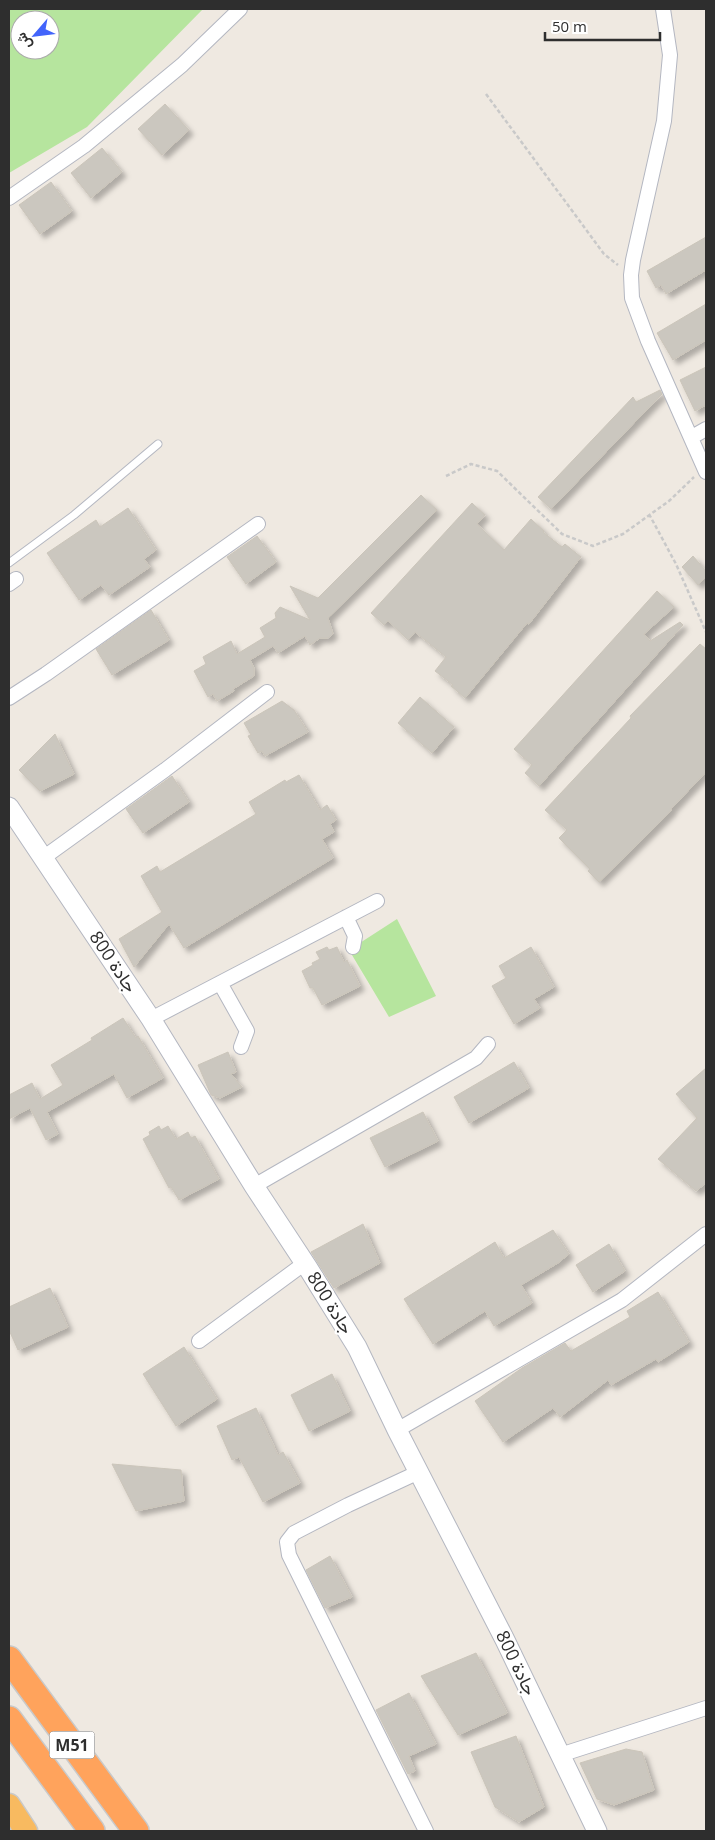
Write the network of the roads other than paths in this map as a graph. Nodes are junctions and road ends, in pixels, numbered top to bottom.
1 (240, 9) edge
2 (663, 9) edge
3 (9, 198) edge
4 (706, 429) edge
5 (692, 437) junction
6 (158, 444) dead end
7 (705, 470) edge
8 (258, 524) dead end
9 (9, 563) edge
10 (267, 692) dead end
11 (9, 698) edge
12 (9, 807) edge
13 (43, 858) junction
14 (377, 901) dead end
15 (346, 917) junction
16 (353, 947) dead end
17 (220, 983) junction
18 (151, 1019) junction
19 (488, 1044) dead end
20 (241, 1048) dead end
21 (254, 1186) junction
22 (706, 1234) edge
23 (304, 1263) junction
24 (199, 1341) dead end
25 (397, 1430) junction
26 (419, 1472) junction
27 (9, 1659) edge
28 (706, 1708) edge
29 (9, 1719) edge
30 (560, 1755) junction
31 (9, 1805) edge
32 (26, 1831) edge
33 (92, 1831) edge
34 (136, 1831) edge
35 (426, 1831) edge
36 (597, 1831) edge

1 - 3 street
2 - 5 street
4 - 5 street
5 - 7 street
6 - 9 lane
8 - 11 street
10 - 13 street
12 - 13 main road, جادة 800
13 - 18 main road, جادة 800
14 - 15 street
15 - 16 street
15 - 17 street
17 - 18 street
17 - 20 street
18 - 21 main road, جادة 800
19 - 21 street
21 - 23 main road, جادة 800
22 - 25 street
23 - 24 street
23 - 25 main road, جادة 800
25 - 26 main road, جادة 800
26 - 30 main road, جادة 800
26 - 35 street
27 - 34 highway, M51
28 - 30 street
29 - 33 highway, M51
30 - 36 main road, جادة 800
31 - 32 highway

